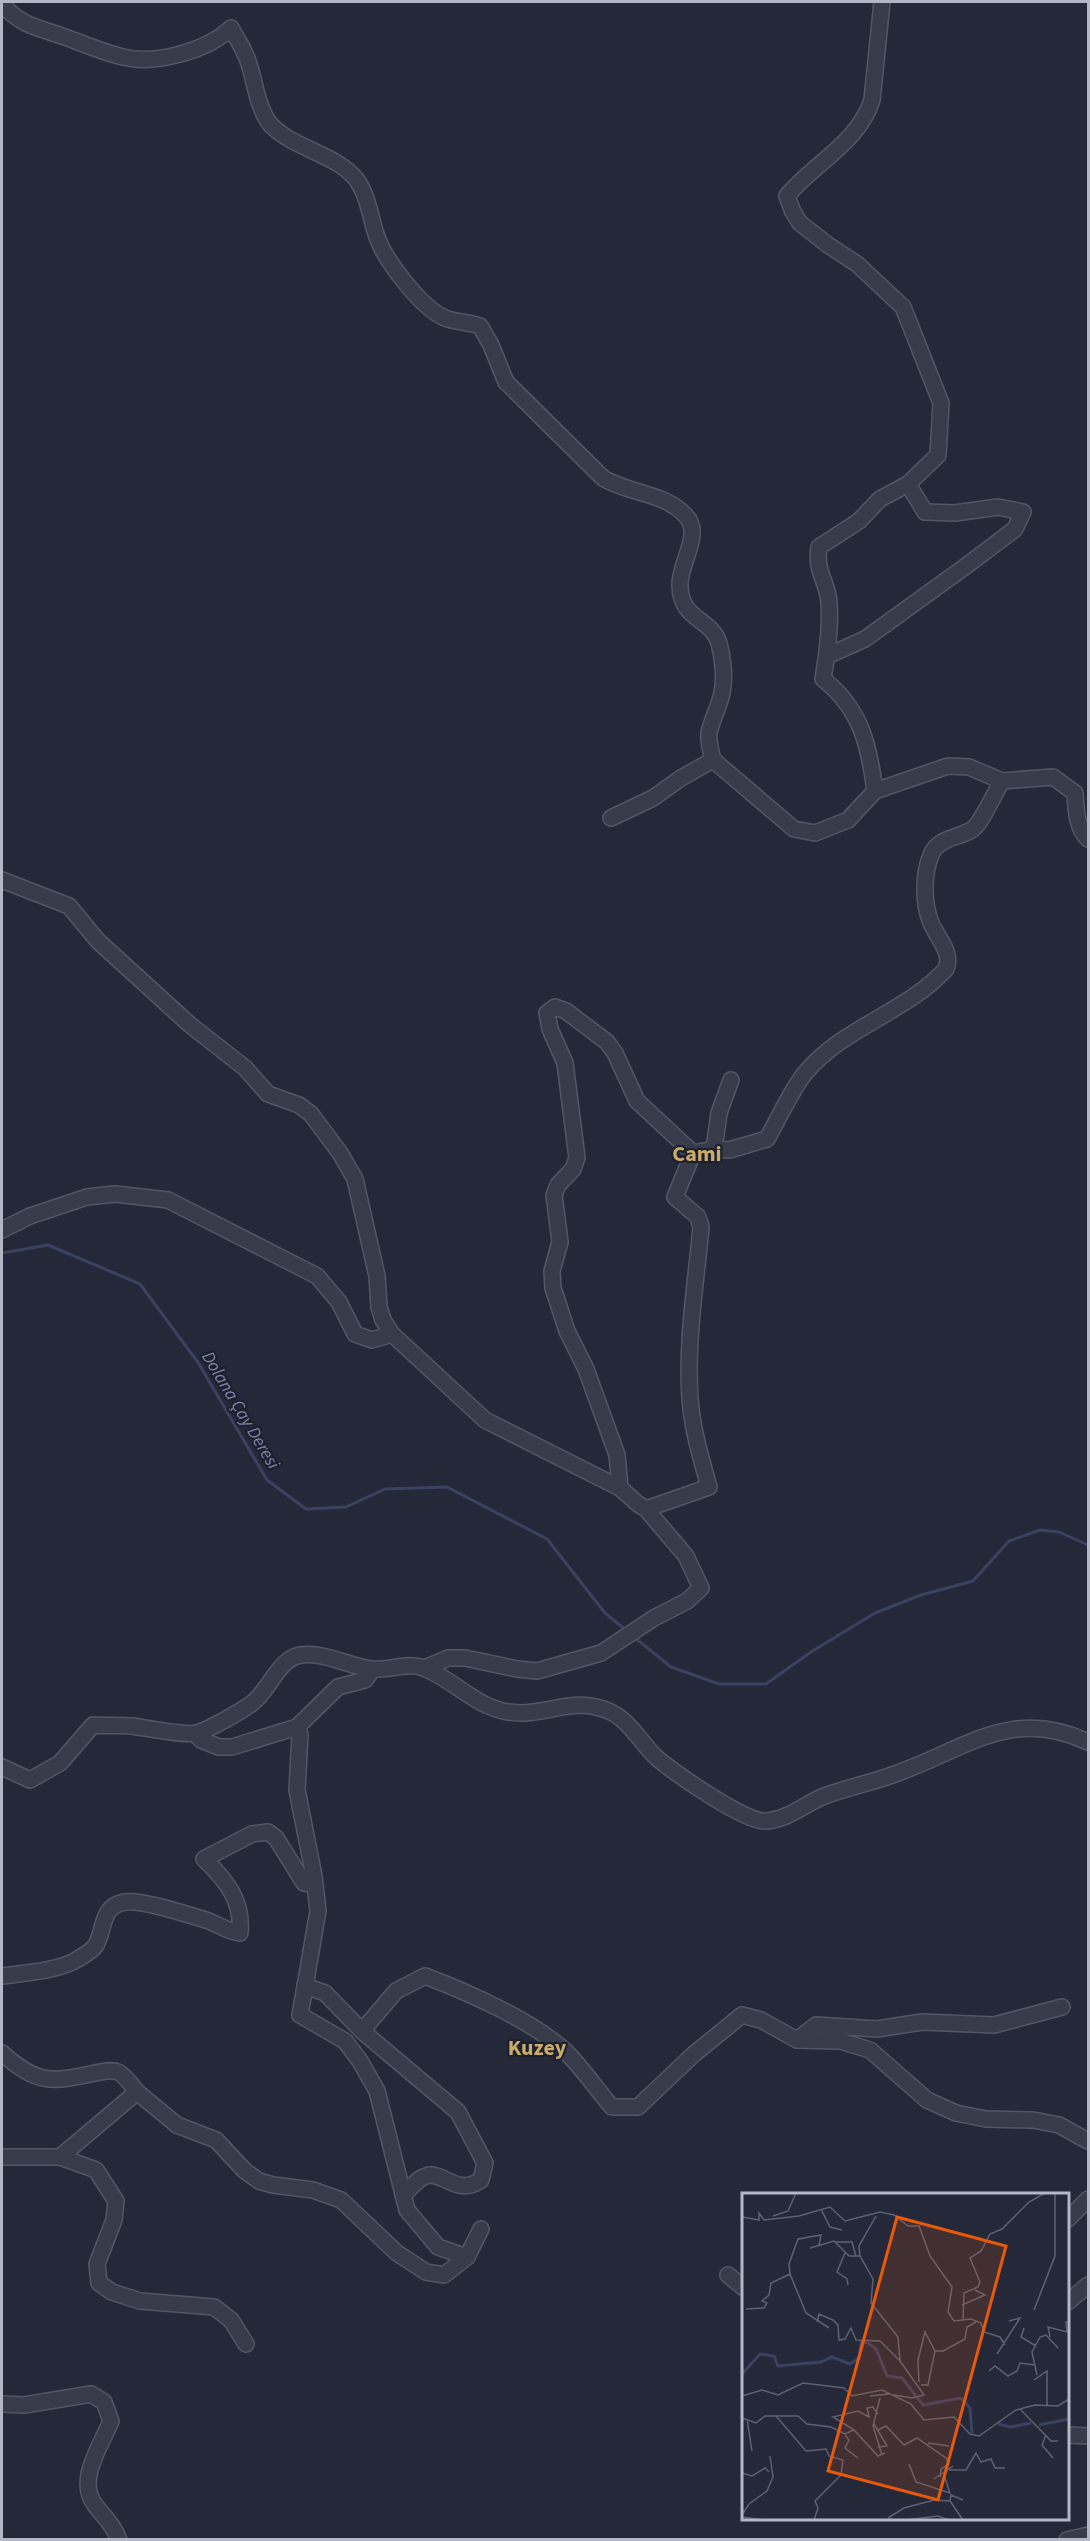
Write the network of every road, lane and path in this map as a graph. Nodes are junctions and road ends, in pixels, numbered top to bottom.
1 (882, 2) edge
2 (2, 4) edge
3 (908, 484) junction
4 (827, 656) junction
5 (713, 760) junction
6 (1002, 781) junction
7 (875, 791) junction
8 (611, 818) dead end
9 (1089, 839) edge
10 (2, 880) edge
11 (731, 1080) dead end
12 (714, 1149) junction
13 (693, 1154) junction
14 (2, 1230) edge
15 (392, 1334) junction
16 (620, 1488) junction
17 (646, 1509) junction
18 (425, 1668) junction
19 (373, 1669) junction
20 (297, 1727) junction
21 (195, 1734) junction
22 (1089, 1742) edge
23 (2, 1767) edge
24 (314, 1884) junction
25 (2, 1976) edge
26 (305, 1986) junction
27 (1062, 2007) dead end
28 (362, 2031) junction
29 (797, 2040) junction
30 (2, 2053) edge
31 (137, 2092) junction
32 (1089, 2141) edge
33 (2, 2157) edge
34 (60, 2157) junction
35 (403, 2195) junction
36 (1089, 2199) edge
37 (1069, 2218) edge
38 (481, 2229) dead end
39 (467, 2258) junction
40 (728, 2275) dead end
41 (742, 2286) edge
42 (1088, 2288) edge
43 (1069, 2301) edge
44 (246, 2344) dead end
45 (2, 2404) edge
46 (1069, 2435) edge
47 (1089, 2436) edge
48 (1089, 2535) edge
49 (120, 2540) edge
50 (1067, 2540) edge

1 - 3 street
2 - 5 street
3 - 4 street
3 - 4 street
4 - 7 street
5 - 7 street
5 - 8 street
6 - 7 street
6 - 9 street
6 - 12 street
10 - 15 street
11 - 12 street
12 - 13 street
13 - 16 street
13 - 17 street
14 - 15 street
15 - 16 street
16 - 17 street
17 - 18 street
18 - 19 street
18 - 22 street
19 - 20 street
19 - 21 street
20 - 21 street
20 - 24 street
21 - 23 street
24 - 25 street
24 - 26 street
26 - 28 street
26 - 35 street
27 - 29 street
28 - 29 street
28 - 35 street
29 - 32 street
30 - 31 street
31 - 34 street
31 - 39 street
33 - 34 street
34 - 44 street
35 - 39 street
36 - 37 street
38 - 39 street
40 - 41 street
42 - 43 street
45 - 49 street
46 - 47 street
48 - 50 street

